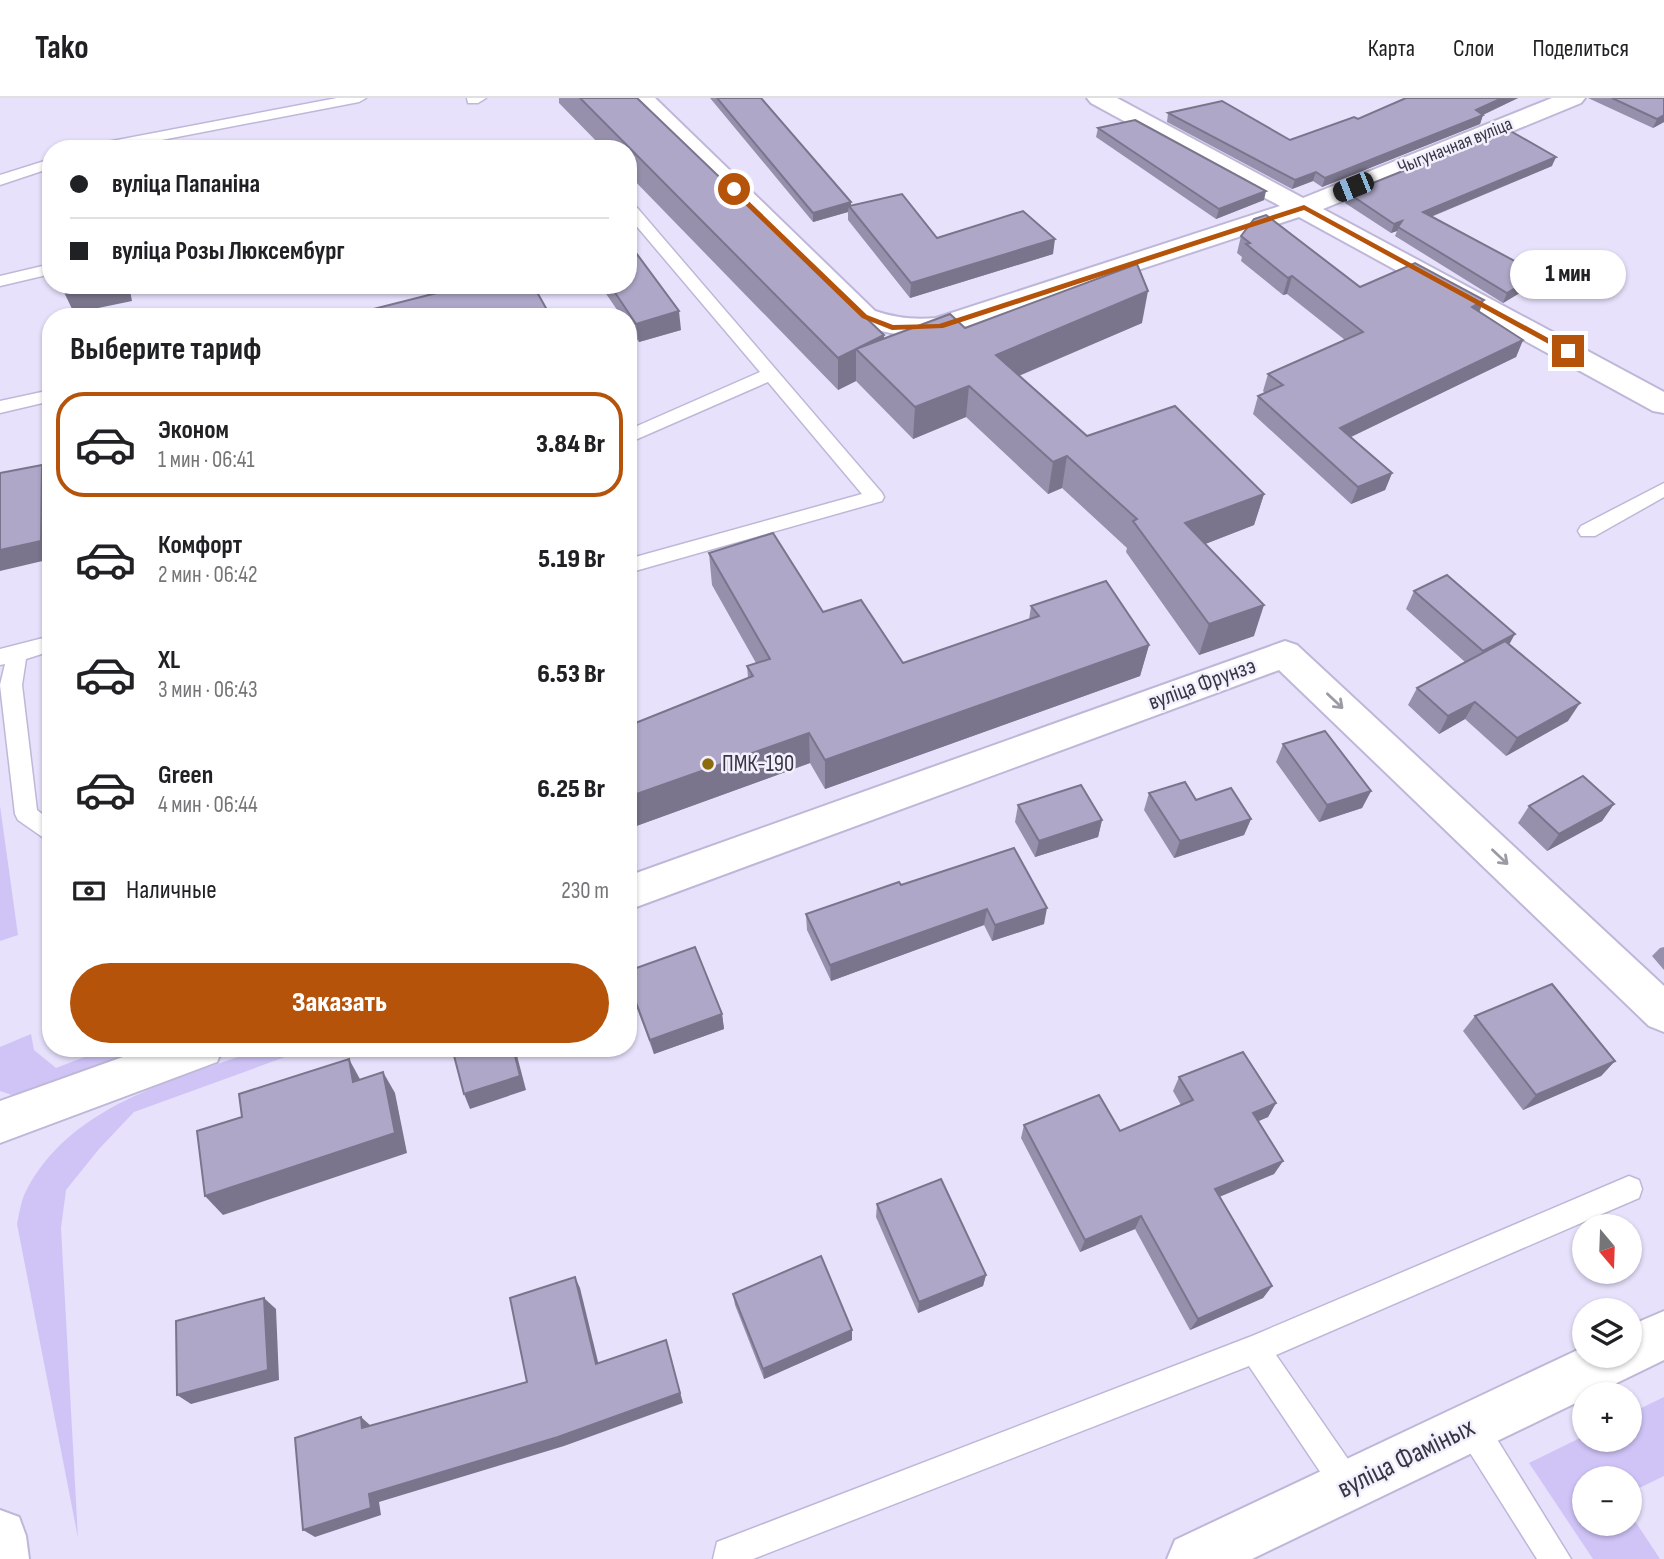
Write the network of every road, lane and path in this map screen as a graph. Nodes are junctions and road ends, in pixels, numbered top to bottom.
1 (359, 98) edge
2 (641, 98) edge
3 (1099, 98) edge
4 (1573, 98) edge
5 (138, 140) edge
6 (42, 166) edge
7 (0, 180) edge
8 (1304, 207) junction
9 (637, 217) edge
10 (42, 270) edge
11 (0, 281) edge
12 (771, 374) junction
13 (42, 396) edge
14 (1664, 404) edge
15 (0, 407) edge
16 (637, 433) edge
17 (1664, 489) edge
18 (1588, 531) dead end
19 (637, 563) edge
20 (42, 646) edge
21 (9, 655) edge
22 (42, 827) edge
23 (637, 890) edge
24 (1664, 1013) edge
25 (177, 1057) edge
26 (0, 1122) edge
27 (1629, 1189) dead end
28 (1664, 1335) edge
29 (1642, 1345) edge
30 (1255, 1349) junction
31 (1594, 1368) edge
32 (1471, 1426) junction
33 (1348, 1486) junction
34 (0, 1536) edge
35 (722, 1557) edge
36 (2, 1559) edge
37 (1194, 1559) edge
38 (1555, 1559) edge

1 - 5 lane
2 - 8 street, Чыгуначная вуліца
3 - 8 street
4 - 8 street, Чыгуначная вуліца
6 - 7 lane
8 - 14 street
9 - 12 lane
10 - 11 lane
12 - 16 lane
12 - 19 lane
13 - 15 lane
17 - 18 lane
20 - 21 lane
21 - 22 lane
23 -> 24 street, вуліца Фрунзэ
25 - 26 street
27 - 30 lane
28 - 29 street
30 - 33 lane
30 - 35 lane
31 - 32 street, вуліца Фаміных
32 - 33 street, вуліца Фаміных
32 - 38 lane
33 - 37 street, вуліца Фаміных
34 - 36 street

